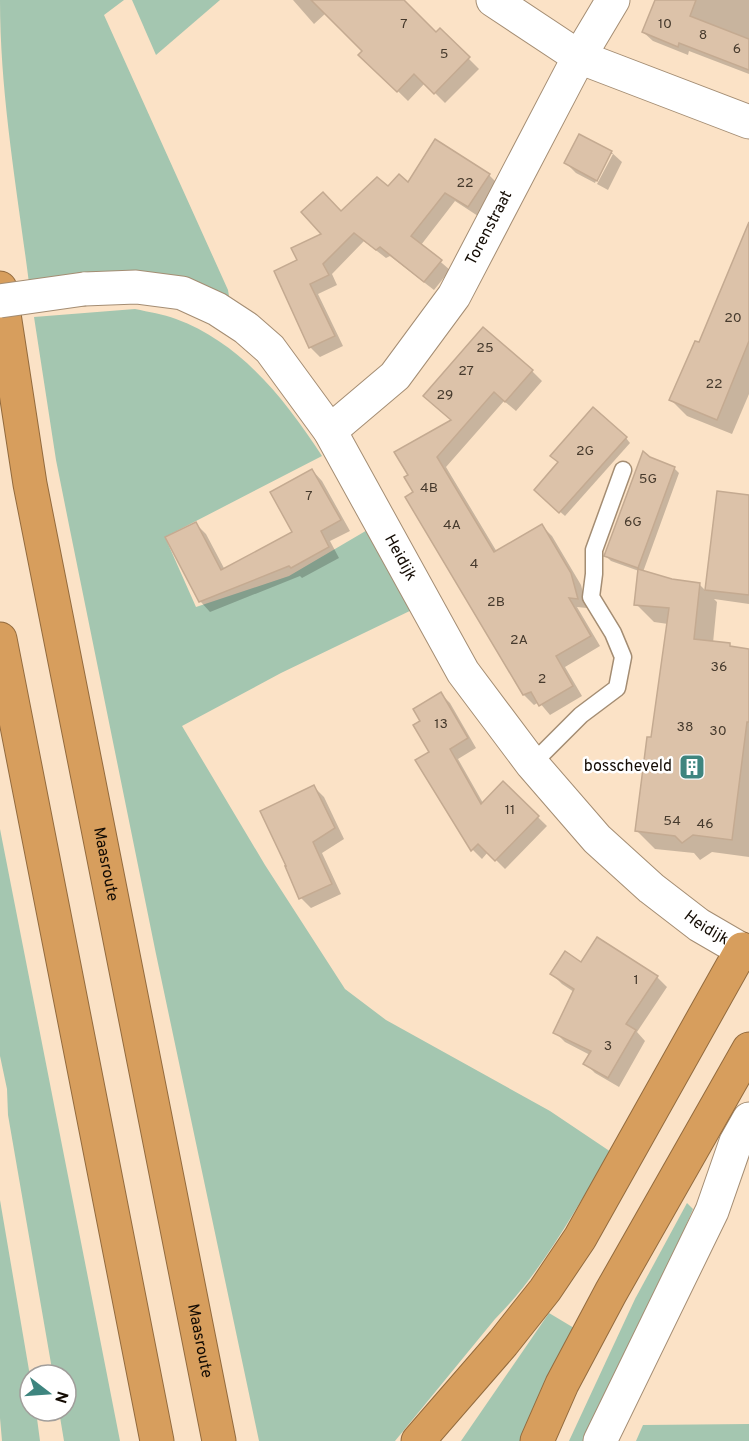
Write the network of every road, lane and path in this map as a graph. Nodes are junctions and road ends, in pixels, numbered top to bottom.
1 (493, 0) edge
2 (614, 0) edge
3 (579, 57) junction
4 (749, 122) edge
5 (0, 288) edge
6 (0, 301) edge
7 (330, 431) junction
8 (623, 470) dead end
9 (0, 639) edge
10 (532, 764) junction
11 (745, 952) edge
12 (749, 1049) edge
13 (749, 1119) edge
14 (157, 1441) edge
15 (219, 1441) edge
16 (418, 1441) edge
17 (537, 1441) edge
18 (600, 1441) edge

1 - 3 street
2 - 3 street, Torenstraat
3 - 4 street
3 - 7 street, Torenstraat
5 - 15 highway, Maasroute
6 - 7 street, Heidijk, bridge
7 - 10 street, Heidijk
8 - 10 lane
9 - 14 highway
10 - 11 street, Heidijk
11 - 16 highway
12 - 17 highway
13 - 18 street

